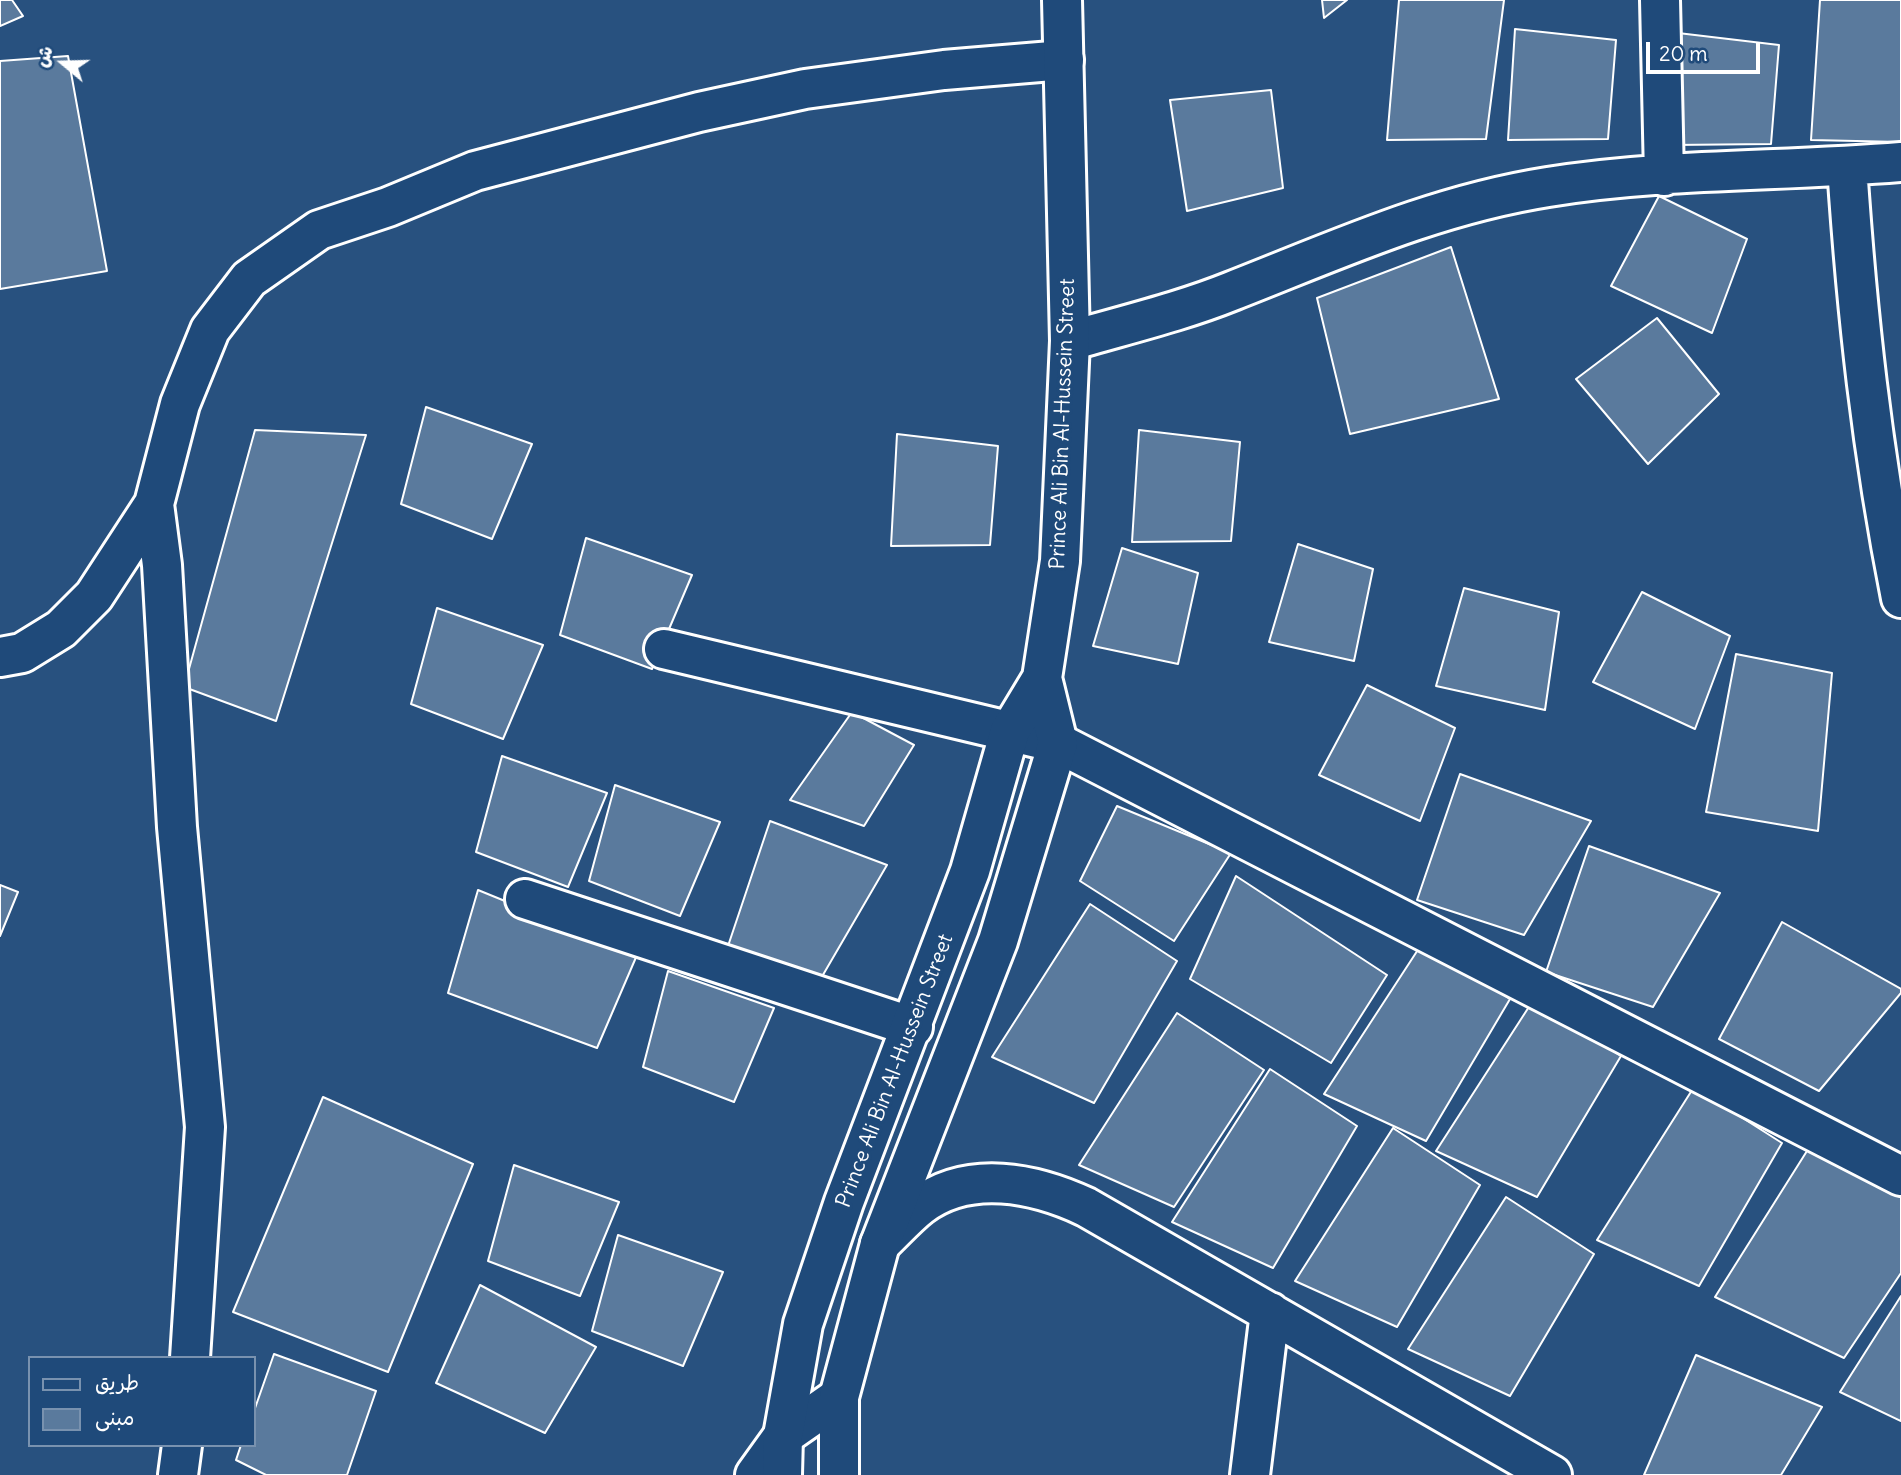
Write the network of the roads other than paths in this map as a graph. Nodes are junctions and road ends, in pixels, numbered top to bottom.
1 (1062, 0) edge
2 (1660, 0) edge
3 (1064, 60) junction
4 (1901, 162) edge
5 (1847, 166) junction
6 (1664, 176) junction
7 (1070, 341) junction
8 (154, 504) junction
9 (1901, 598) edge
10 (664, 649) dead end
11 (0, 657) edge
12 (1042, 678) junction
13 (1010, 731) junction
14 (1058, 743) junction
15 (525, 899) dead end
16 (913, 1027) junction
17 (1901, 1176) edge
18 (880, 1244) junction
19 (1270, 1312) junction
20 (190, 1356) edge
21 (839, 1397) junction
22 (783, 1436) junction
23 (182, 1447) edge
24 (178, 1475) edge
25 (755, 1475) edge
26 (782, 1475) edge
27 (839, 1475) edge
28 (1250, 1475) edge
29 (1552, 1475) edge

1 - 3 street, Prince Ali Bin Al-Hussein Street
2 - 6 street
3 - 7 street, Prince Ali Bin Al-Hussein Street
3 - 8 street
4 - 5 street
5 - 6 street
5 - 9 street
6 - 7 street
7 - 12 street, Prince Ali Bin Al-Hussein Street
8 - 11 street
8 - 20 street
10 - 13 street
12 - 13 street, Prince Ali Bin Al-Hussein Street
12 - 14 street, Prince Ali Bin Al-Hussein Street
13 - 14 street
13 - 16 street, Prince Ali Bin Al-Hussein Street
14 - 17 street
14 - 18 street
15 - 16 street
16 - 22 street, Prince Ali Bin Al-Hussein Street
18 - 19 street
18 - 21 street
19 - 28 street
19 - 29 street
21 - 22 street
21 - 27 street
22 - 25 street
22 - 26 street, Prince Ali Bin Al-Hussein Street
23 - 24 street

